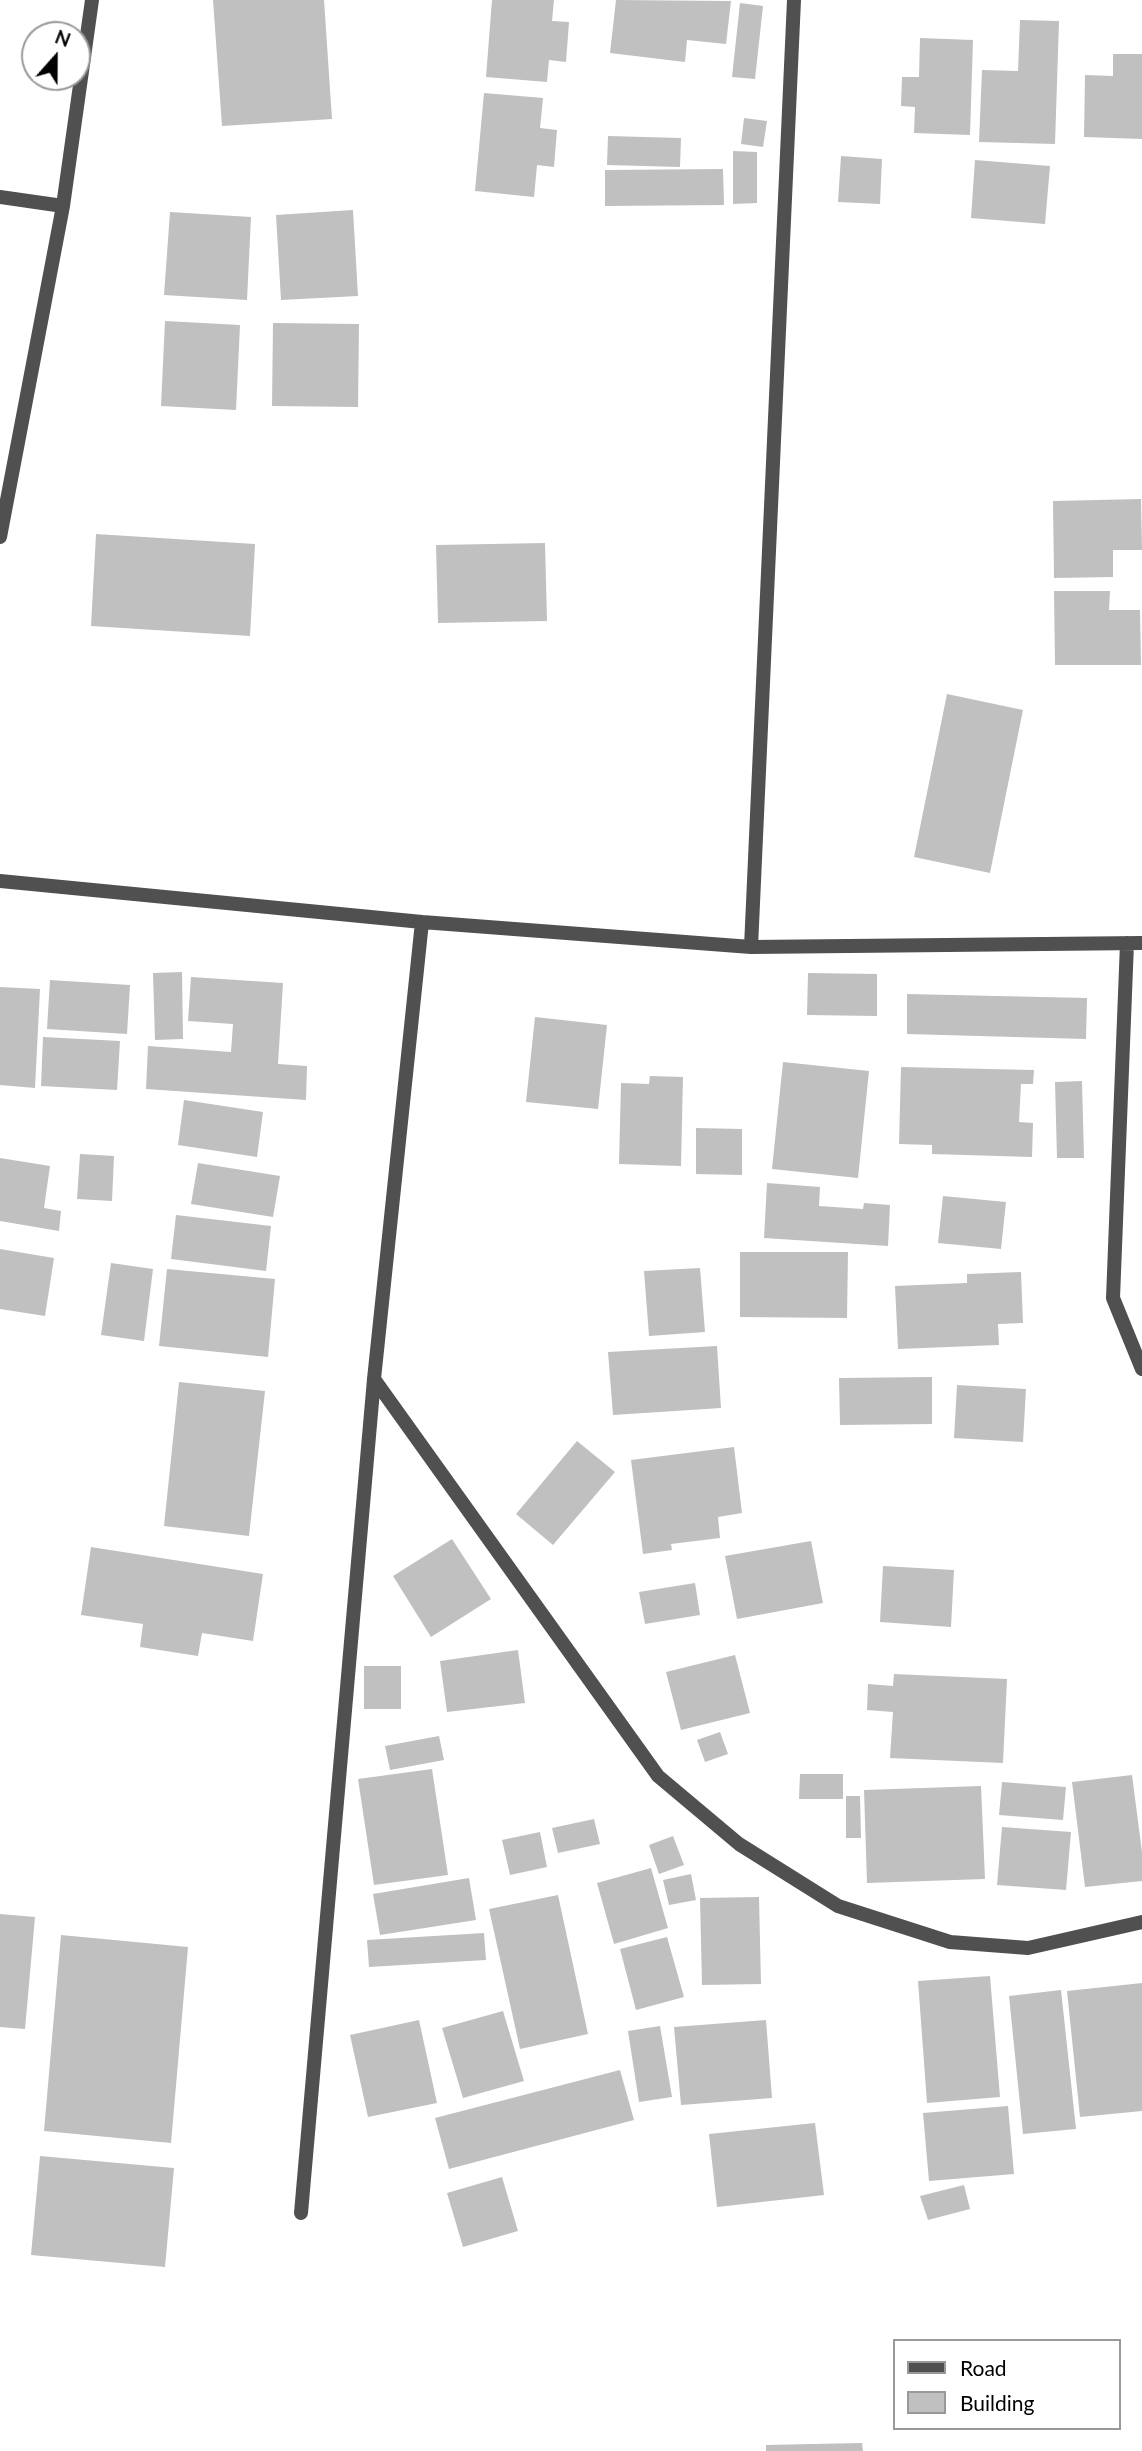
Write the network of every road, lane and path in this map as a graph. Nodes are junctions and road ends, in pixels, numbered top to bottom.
1 (92, 0) edge
2 (794, 0) edge
3 (0, 197) edge
4 (62, 206) junction
5 (0, 537) edge
6 (0, 881) edge
7 (422, 922) junction
8 (1135, 943) edge
9 (751, 947) junction
10 (1142, 1369) edge
11 (374, 1379) junction
12 (1142, 1922) edge
13 (301, 2213) dead end

1 - 4 street
2 - 9 street
3 - 4 street
4 - 5 street
6 - 7 street
7 - 9 street
7 - 11 street
8 - 9 street
8 - 10 street
11 - 12 street
11 - 13 street

